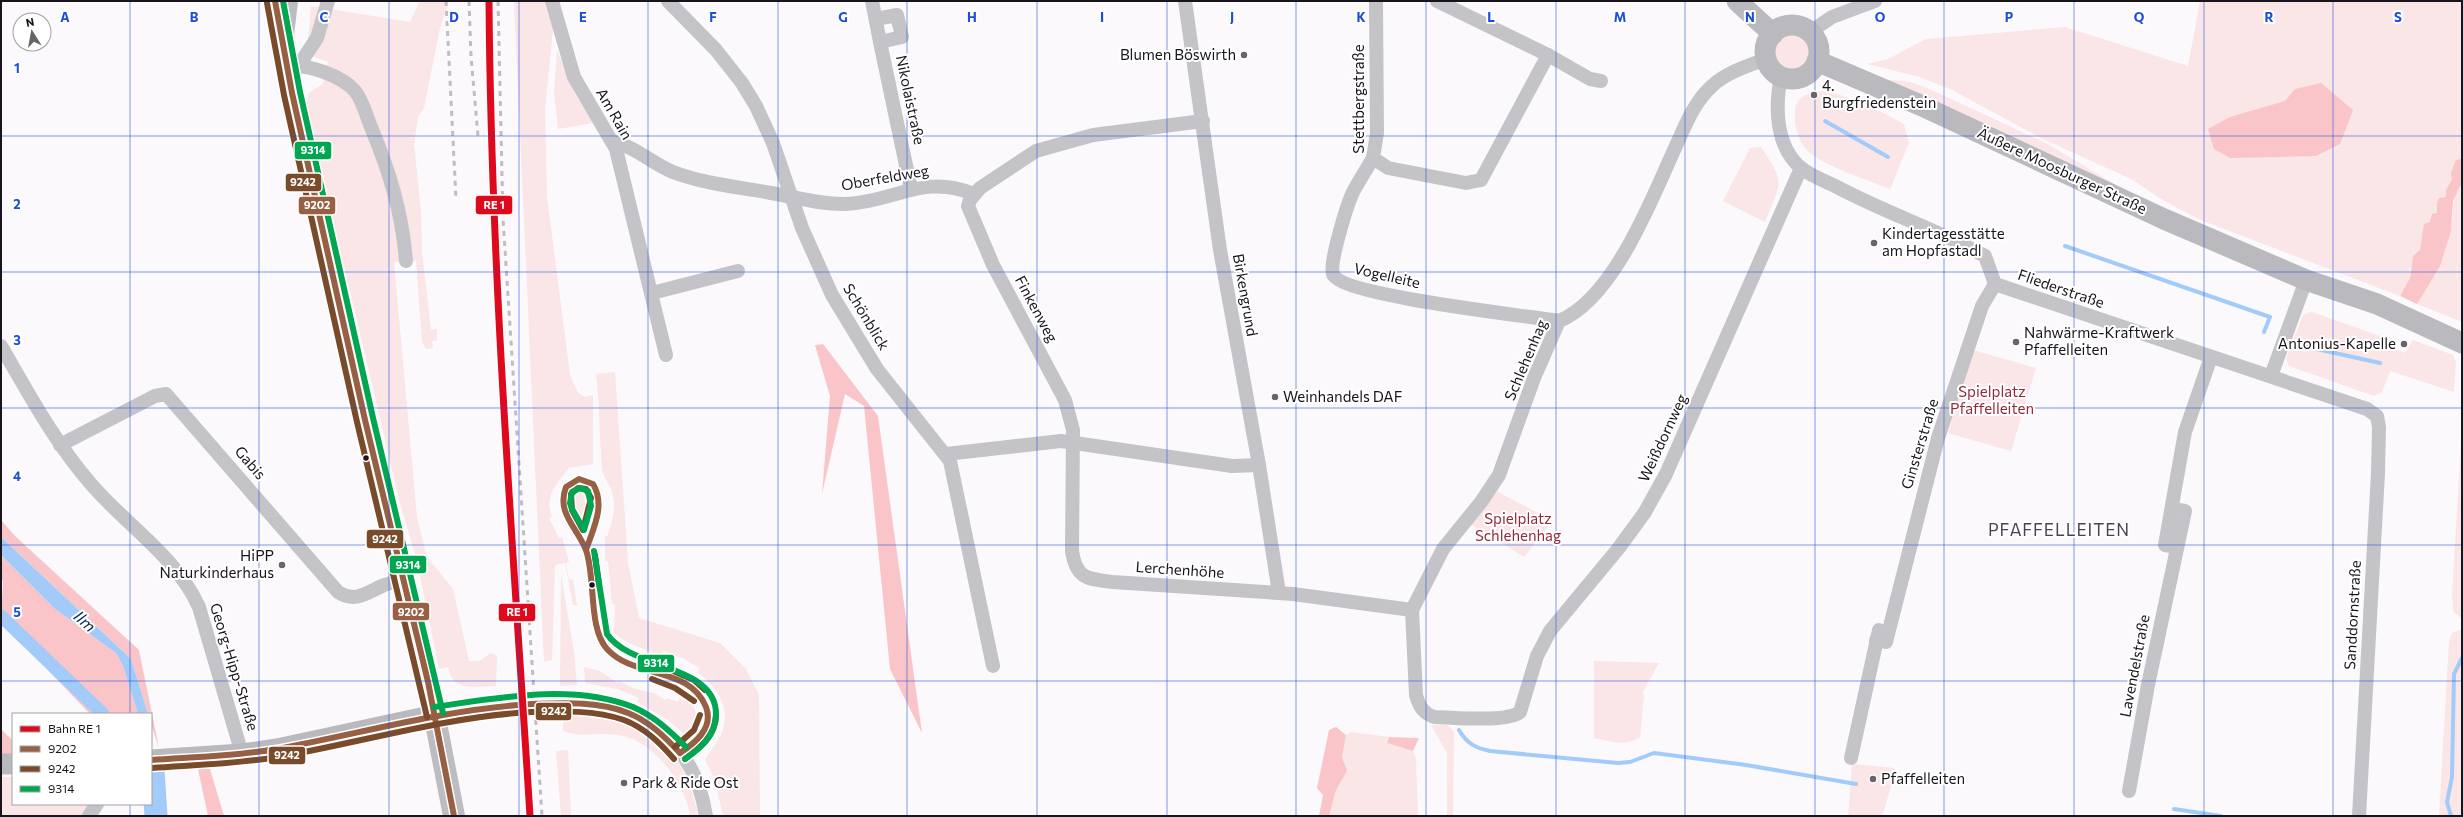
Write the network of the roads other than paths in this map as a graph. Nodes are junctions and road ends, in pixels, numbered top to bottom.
1 (275, 1) edge
2 (287, 1) edge
3 (328, 1) edge
4 (552, 1) edge
5 (668, 1) edge
6 (872, 1) edge
7 (1185, 1) edge
8 (1376, 1) edge
9 (1437, 1) edge
10 (1737, 1) edge
11 (1875, 1) edge
12 (876, 19) junction
13 (1810, 32) junction
14 (1773, 34) junction
15 (284, 35) junction
16 (880, 42) junction
17 (1548, 55) junction
18 (1766, 59) junction
19 (1817, 61) junction
20 (294, 66) junction
21 (1780, 76) junction
22 (1601, 81) dead end
23 (1203, 121) junction
24 (613, 142) junction
25 (1373, 158) junction
26 (1801, 168) junction
27 (911, 189) junction
28 (974, 194) junction
29 (790, 196) junction
30 (406, 262) dead end
31 (738, 271) dead end
32 (2306, 280) junction
33 (1995, 284) junction
34 (652, 293) junction
35 (1559, 321) junction
36 (2461, 342) edge
37 (1, 346) edge
38 (666, 355) dead end
39 (2211, 357) junction
40 (2271, 376) junction
41 (2377, 416) joint
42 (1073, 442) junction
43 (60, 445) junction
44 (946, 454) junction
45 (1259, 465) junction
46 (403, 580) junction
47 (1279, 593) junction
48 (1412, 610) junction
49 (993, 666) dead end
50 (555, 703) tunnel mouth
51 (503, 706) tunnel mouth
52 (435, 715) junction
53 (1434, 717) joint
54 (242, 754) junction
55 (1852, 758) dead end
56 (155, 759) edge
57 (1, 764) edge
58 (12, 764) edge
59 (2129, 792) dead end
60 (96, 805) edge
61 (89, 816) edge
62 (454, 816) edge
63 (706, 816) edge
64 (2359, 816) edge

1 - 15 street
2 - 15 main road
3 - 20 street
4 - 24 street, Am Rain
5 - 29 street, Schönblick
6 - 12 street, Nikolaistraße
7 - 23 street, Birkengrund
8 - 25 street, Stettbergstraße
9 - 17 street
10 - 14 street
11 - 13 street
12 - 16 street, Nikolaistraße
12 - 16 street, Nikolaistraße
13 - 14 street
13 - 19 street
14 - 18 street
15 - 20 main road
16 - 27 street, Nikolaistraße
17 - 22 street
17 - 25 street, Stettbergstraße
18 - 21 street
18 - 35 street, Schlehenhag
19 - 21 street
19 - 32 street, Äußere Moosburger Straße
20 - 30 street
20 - 46 main road
21 - 26 street
23 - 28 street
23 - 45 street, Birkengrund
24 - 29 street, Oberfeldweg
24 - 34 street, Am Rain
25 - 35 street, Vogelleite
26 - 33 street, Fliederstraße
26 - 53 street, Weißdornweg
27 - 28 street, Oberfeldweg
27 - 29 street, Oberfeldweg
28 - 42 street, Finkenweg
29 - 44 street, Schönblick
31 - 34 street
32 - 36 street, Äußere Moosburger Straße
32 - 40 street
33 - 39 street, Fliederstraße
33 - 55 street, Ginsterstraße
34 - 38 street, Am Rain
35 - 48 street, Schlehenhag
37 - 43 street, Georg-Hipp-Straße
39 - 40 street, Fliederstraße
39 - 59 street, Lavendelstraße
40 - 41 street, Fliederstraße
41 - 64 street, Sanddornstraße
42 - 44 street
42 - 45 street
42 - 47 street, Lerchenhöhe
43 - 46 street, Gabis
43 - 54 street, Georg-Hipp-Straße
44 - 49 street, Schönblick
45 - 47 street, Birkengrund
46 - 52 main road
47 - 48 street, Lerchenhöhe
48 - 53 street, Schlehenhag
50 - 63 street
51 - 52 street
52 - 54 street
52 - 62 main road
54 - 56 street
57 - 58 street
60 - 61 street

